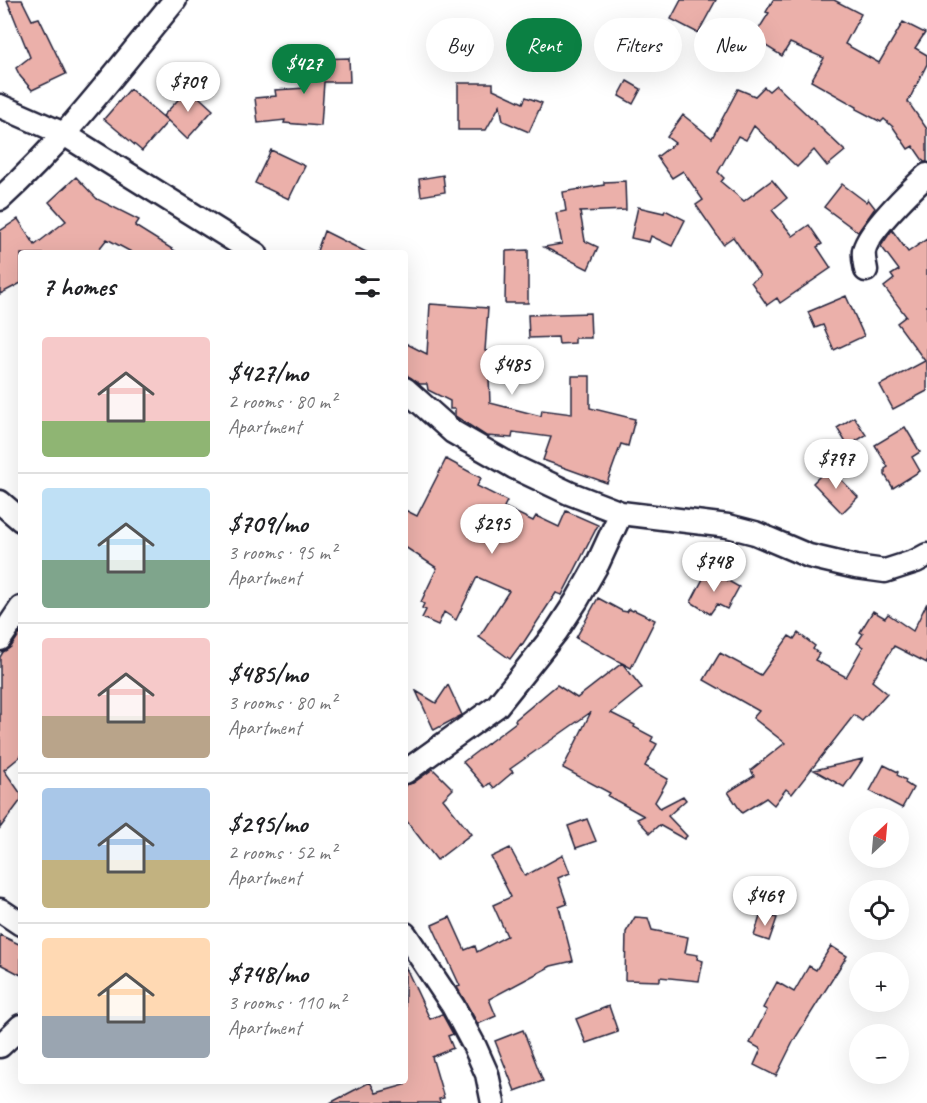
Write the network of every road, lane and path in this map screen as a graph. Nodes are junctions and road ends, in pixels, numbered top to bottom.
1 (175, 0) edge
2 (0, 106) edge
3 (64, 134) junction
4 (927, 175) edge
5 (0, 199) edge
6 (250, 250) edge
7 (866, 270) dead end
8 (408, 392) edge
9 (0, 502) edge
10 (621, 513) junction
11 (18, 517) edge
12 (927, 555) edge
13 (18, 612) edge
14 (0, 639) edge
15 (408, 770) edge
16 (0, 910) edge
17 (18, 922) edge
18 (408, 938) edge
19 (18, 1029) edge
20 (0, 1046) edge
21 (493, 1103) edge

1 - 3 street
2 - 3 street
3 - 5 street
3 - 6 street
4 - 7 street
8 - 10 street
9 - 11 street
10 - 12 street
10 - 15 street
13 - 14 street
16 - 17 street
18 - 21 street
19 - 20 street

